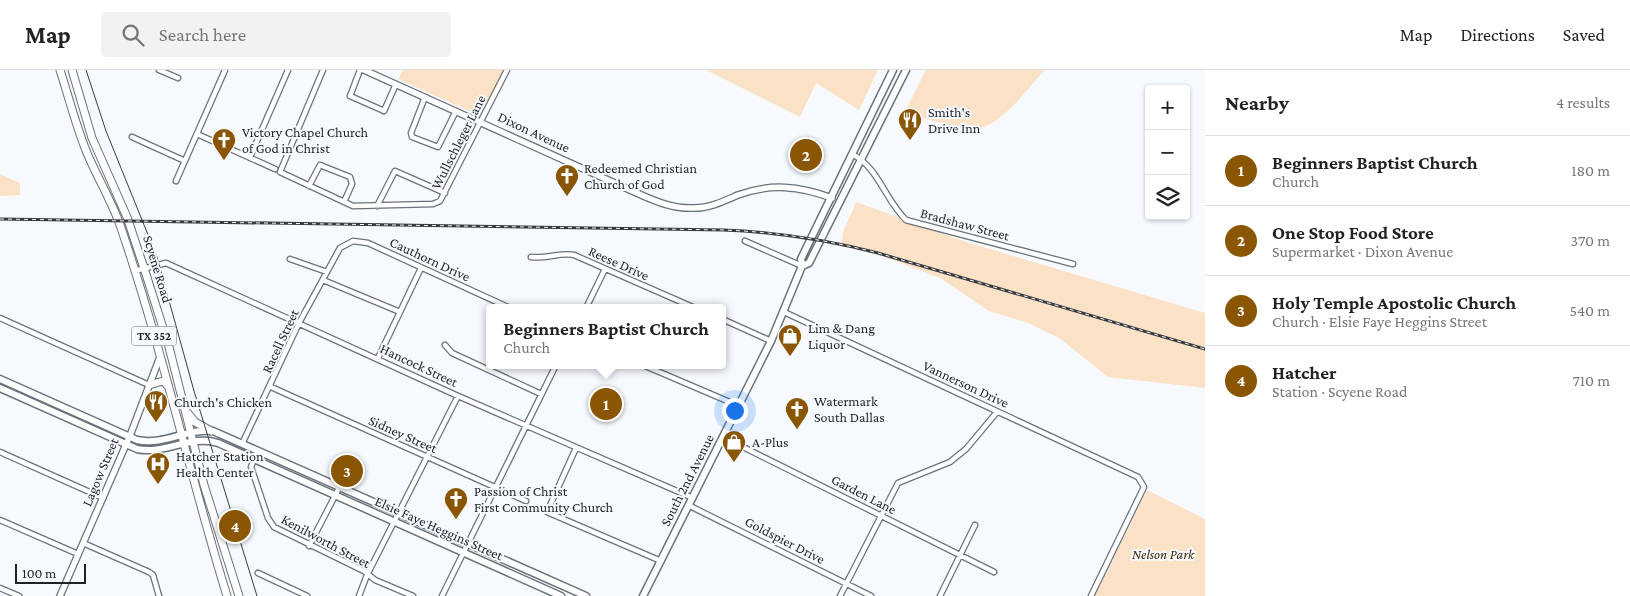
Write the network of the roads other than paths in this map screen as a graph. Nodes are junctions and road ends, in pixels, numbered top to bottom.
1 (60, 70) edge
2 (72, 70) edge
3 (159, 70) edge
4 (225, 70) edge
5 (288, 70) edge
6 (323, 70) edge
7 (364, 70) edge
8 (507, 70) edge
9 (893, 70) edge
10 (906, 70) edge
11 (178, 78) dead end
12 (396, 84) junction
13 (425, 97) junction
14 (84, 111) junction
15 (456, 111) junction
16 (74, 114) junction
17 (481, 122) junction
18 (197, 134) junction
19 (132, 137) dead end
20 (852, 154) junction
21 (250, 157) junction
22 (861, 159) junction
23 (185, 161) junction
24 (275, 169) dead end
25 (176, 181) dead end
26 (309, 186) junction
27 (445, 193) junction
28 (832, 198) junction
29 (840, 201) junction
30 (344, 202) junction
31 (377, 206) junction
32 (744, 241) dead end
33 (340, 248) joint
34 (531, 257) dead end
35 (290, 259) dead end
36 (1073, 264) dead end
37 (802, 266) junction
38 (144, 268) junction
39 (421, 268) junction
40 (605, 270) junction
41 (134, 271) junction
42 (327, 272) junction
43 (323, 280) junction
44 (501, 304) edge
45 (588, 304) edge
46 (686, 304) edge
47 (400, 312) junction
48 (784, 312) junction
49 (0, 318) edge
50 (726, 321) edge
51 (300, 323) junction
52 (771, 341) junction
53 (445, 345) dead end
54 (160, 357) junction
55 (378, 358) junction
56 (486, 369) edge
57 (487, 369) edge
58 (554, 369) edge
59 (652, 369) edge
60 (0, 379) edge
61 (149, 386) junction
62 (168, 386) junction
63 (270, 387) junction
64 (0, 388) edge
65 (541, 394) junction
66 (458, 396) junction
67 (739, 406) junction
68 (184, 408) junction
69 (997, 412) junction
70 (527, 426) junction
71 (212, 431) junction
72 (190, 433) junction
73 (129, 436) junction
74 (181, 436) junction
75 (723, 437) junction
76 (192, 442) junction
77 (183, 444) junction
78 (242, 444) junction
79 (125, 445) junction
80 (576, 448) junction
81 (0, 452) edge
82 (256, 455) junction
83 (427, 457) junction
84 (496, 487) junction
85 (339, 488) junction
86 (335, 495) junction
87 (103, 498) junction
88 (693, 498) junction
89 (526, 501) dead end
90 (690, 506) junction
91 (399, 513) junction
92 (882, 516) junction
93 (0, 520) edge
94 (394, 522) junction
95 (975, 524) dead end
96 (83, 543) junction
97 (468, 544) junction
98 (309, 546) junction
99 (464, 552) junction
100 (78, 554) junction
101 (960, 556) junction
102 (216, 560) junction
103 (661, 561) junction
104 (994, 572) dead end
105 (231, 573) junction
106 (258, 573) dead end
107 (367, 575) junction
108 (846, 583) junction
109 (0, 588) edge
110 (18, 596) edge
111 (60, 596) edge
112 (159, 596) edge
113 (227, 596) edge
114 (238, 596) edge
115 (308, 596) edge
116 (359, 596) edge
117 (413, 596) edge
118 (442, 596) edge
119 (561, 596) edge
120 (586, 596) edge
121 (643, 596) edge
122 (840, 596) edge
123 (871, 596) edge
124 (940, 596) edge
125 (1091, 596) edge

1 - 16 main road, Scyene Road / TX 352
2 - 14 main road, Scyene Road / TX 352
3 - 11 street
4 - 18 street
5 - 21 street
6 - 26 street, Wullschleger Lane
7 - 12 street, Dixon Avenue
7 - 12 street
8 - 17 street, Wullschleger Lane
9 - 20 main road, South 2nd Avenue
10 - 22 main road, South 2nd Avenue
12 - 13 street, Dixon Avenue
13 - 15 street, Dixon Avenue
13 - 15 street
14 - 16 main road
14 - 38 main road, Scyene Road / TX 352
15 - 17 street, Dixon Avenue
16 - 41 main road, Scyene Road / TX 352
17 - 27 street, Wullschleger Lane
17 - 28 street, Dixon Avenue
18 - 21 street
18 - 23 street
19 - 23 street
20 - 22 street, Bradshaw Street
20 - 28 main road, South 2nd Avenue
21 - 24 street
22 - 29 main road, South 2nd Avenue
22 - 36 street, Bradshaw Street
23 - 25 street
26 - 30 street, Wullschleger Lane
26 - 30 street
27 - 31 street, Wullschleger Lane
27 - 31 street
28 - 29 street, Dixon Avenue
28 - 37 main road, South 2nd Avenue
29 - 37 main road, South 2nd Avenue
30 - 31 street, Wullschleger Lane
32 - 37 street
33 - 39 street, Cauthorn Drive
33 - 42 street, Racell Street
34 - 40 street, Reese Drive
35 - 42 street
37 - 48 main road, South 2nd Avenue
38 - 41 street, Hancock Street
38 - 51 street, Hancock Street
38 - 68 main road, Scyene Road / TX 352
39 - 44 street, Cauthorn Drive
39 - 47 street
40 - 45 street
40 - 46 street, Reese Drive
41 - 54 main road, Scyene Road / TX 352
42 - 43 street, Racell Street
43 - 47 street
43 - 51 street, Racell Street
47 - 55 street
48 - 52 main road, South 2nd Avenue
48 - 69 street, Vannerson Drive
49 - 61 street
50 - 52 street
51 - 55 street, Hancock Street
51 - 63 street, Racell Street
52 - 67 main road, South 2nd Avenue
53 - 56 street
54 - 61 street, Lagow Street
54 - 62 main road, Scyene Road / TX 352
55 - 66 street, Hancock Street
57 - 65 street
58 - 65 street
59 - 67 street
60 - 73 main road, Elsie Faye Heggins Street
61 - 62 main road
61 - 73 street, Lagow Street
62 - 74 main road, Scyene Road / TX 352
63 - 78 street, Racell Street
63 - 83 street, Sidney Street
64 - 79 main road, Elsie Faye Heggins Street
65 - 70 street
66 - 70 street, Hancock Street
66 - 83 street
67 - 75 main road, South 2nd Avenue
68 - 71 main road
68 - 72 main road, Scyene Road / TX 352
69 - 92 street
69 - 125 street, Vannerson Drive
70 - 80 street, Hancock Street
70 - 84 street
71 - 72 main road, Elsie Faye Heggins Street
71 - 78 main road, Elsie Faye Heggins Street
72 - 74 main road, Elsie Faye Heggins Street
72 - 76 main road, Scyene Road / TX 352
73 - 74 main road, Elsie Faye Heggins Street
73 - 79 street, Lagow Street
74 - 77 main road, Scyene Road / TX 352
75 - 88 main road, South 2nd Avenue
75 - 92 street, Garden Lane
76 - 77 main road, Elsie Faye Heggins Street
76 - 82 main road, Elsie Faye Heggins Street
76 - 105 main road, Scyene Road / TX 352
77 - 79 main road, Elsie Faye Heggins Street
77 - 102 main road, Scyene Road / TX 352
78 - 82 main road, Elsie Faye Heggins Street
79 - 87 street, Lagow Street
80 - 88 street, Hancock Street
80 - 103 street
81 - 87 street
82 - 85 main road, Elsie Faye Heggins Street
82 - 86 main road, Elsie Faye Heggins Street
82 - 98 street, Kenilworth Street
83 - 84 street, Sidney Street
83 - 91 street
84 - 89 street, Sidney Street
84 - 97 street
85 - 86 street
85 - 91 main road, Elsie Faye Heggins Street
86 - 94 main road, Elsie Faye Heggins Street
86 - 98 street
87 - 96 street, Lagow Street
88 - 90 main road, South 2nd Avenue
90 - 103 main road, South 2nd Avenue
90 - 108 street, Goldspier Drive
91 - 94 street
91 - 97 main road, Elsie Faye Heggins Street
92 - 101 street, Garden Lane
92 - 108 street
93 - 100 street
94 - 99 main road, Elsie Faye Heggins Street
94 - 107 street
95 - 101 street
96 - 100 street, Lagow Street
96 - 112 street
97 - 99 street
97 - 120 main road, Elsie Faye Heggins Street
98 - 107 street, Kenilworth Street
99 - 118 street
99 - 119 main road, Elsie Faye Heggins Street
100 - 111 street, Lagow Street
101 - 104 street, Garden Lane
101 - 124 street
102 - 105 main road
102 - 113 main road, Scyene Road / TX 352
103 - 121 main road, South 2nd Avenue
105 - 114 main road, Scyene Road / TX 352
106 - 115 street
107 - 116 street
107 - 117 street, Kenilworth Street
108 - 122 street
108 - 123 street, Goldspier Drive
109 - 110 street

